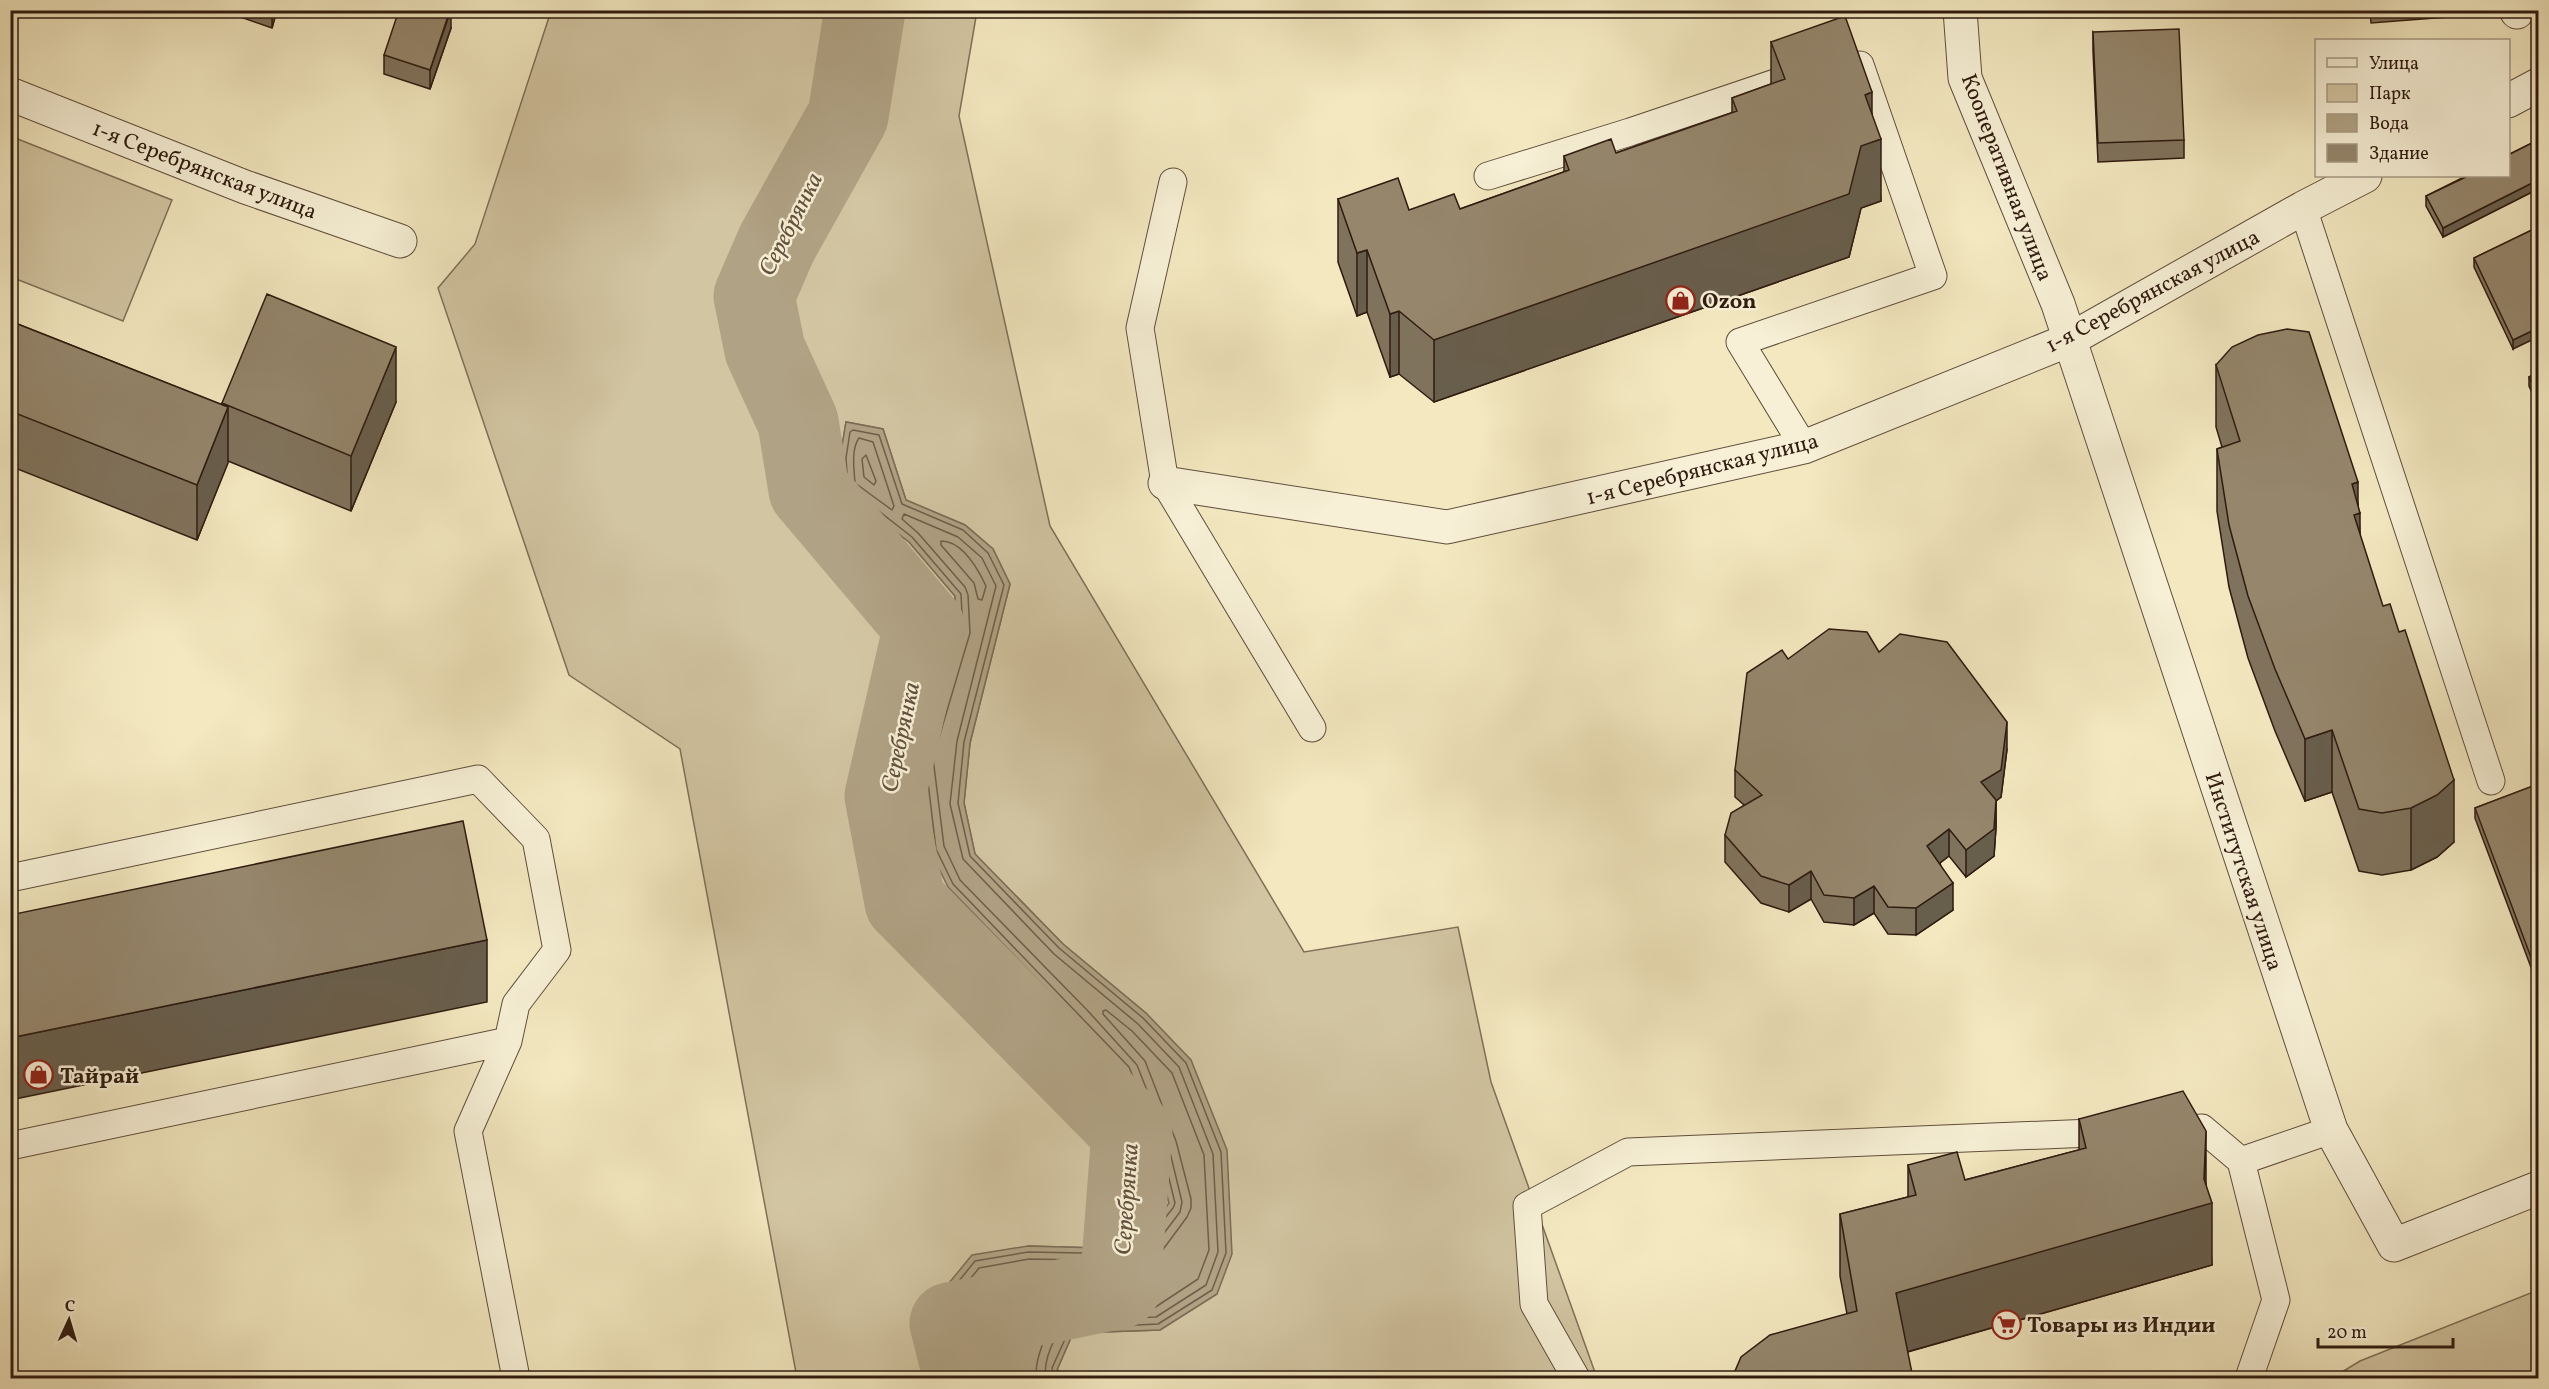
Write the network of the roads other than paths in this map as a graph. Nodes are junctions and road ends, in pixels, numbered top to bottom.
1 (1960, 10) edge
2 (2538, 85) edge
3 (10, 94) edge
4 (2510, 100) edge
5 (1488, 176) dead end
6 (2363, 177) edge
7 (1173, 182) dead end
8 (2303, 208) junction
9 (400, 241) dead end
10 (2069, 340) junction
11 (1804, 447) junction
12 (1165, 483) junction
13 (1312, 728) dead end
14 (2491, 781) dead end
15 (10, 878) edge
16 (508, 1041) junction
17 (2331, 1130) junction
18 (10, 1146) edge
19 (2241, 1161) junction
20 (2538, 1188) edge
21 (516, 1378) edge
22 (1576, 1378) edge
23 (2249, 1378) edge

1 - 10 street, Кооперативная улица
2 - 4 street
3 - 9 street, 1-я Серебрянская улица
5 - 11 lane
6 - 8 street, 1-я Серебрянская улица
7 - 12 lane
8 - 10 street, 1-я Серебрянская улица
8 - 14 lane
10 - 11 street, 1-я Серебрянская улица
10 - 17 street, Институтская улица
11 - 12 street, 1-я Серебрянская улица
12 - 13 lane
15 - 16 lane
16 - 18 lane
16 - 21 lane
17 - 19 lane
17 - 20 street, Институтская улица
19 - 22 lane
19 - 23 lane

